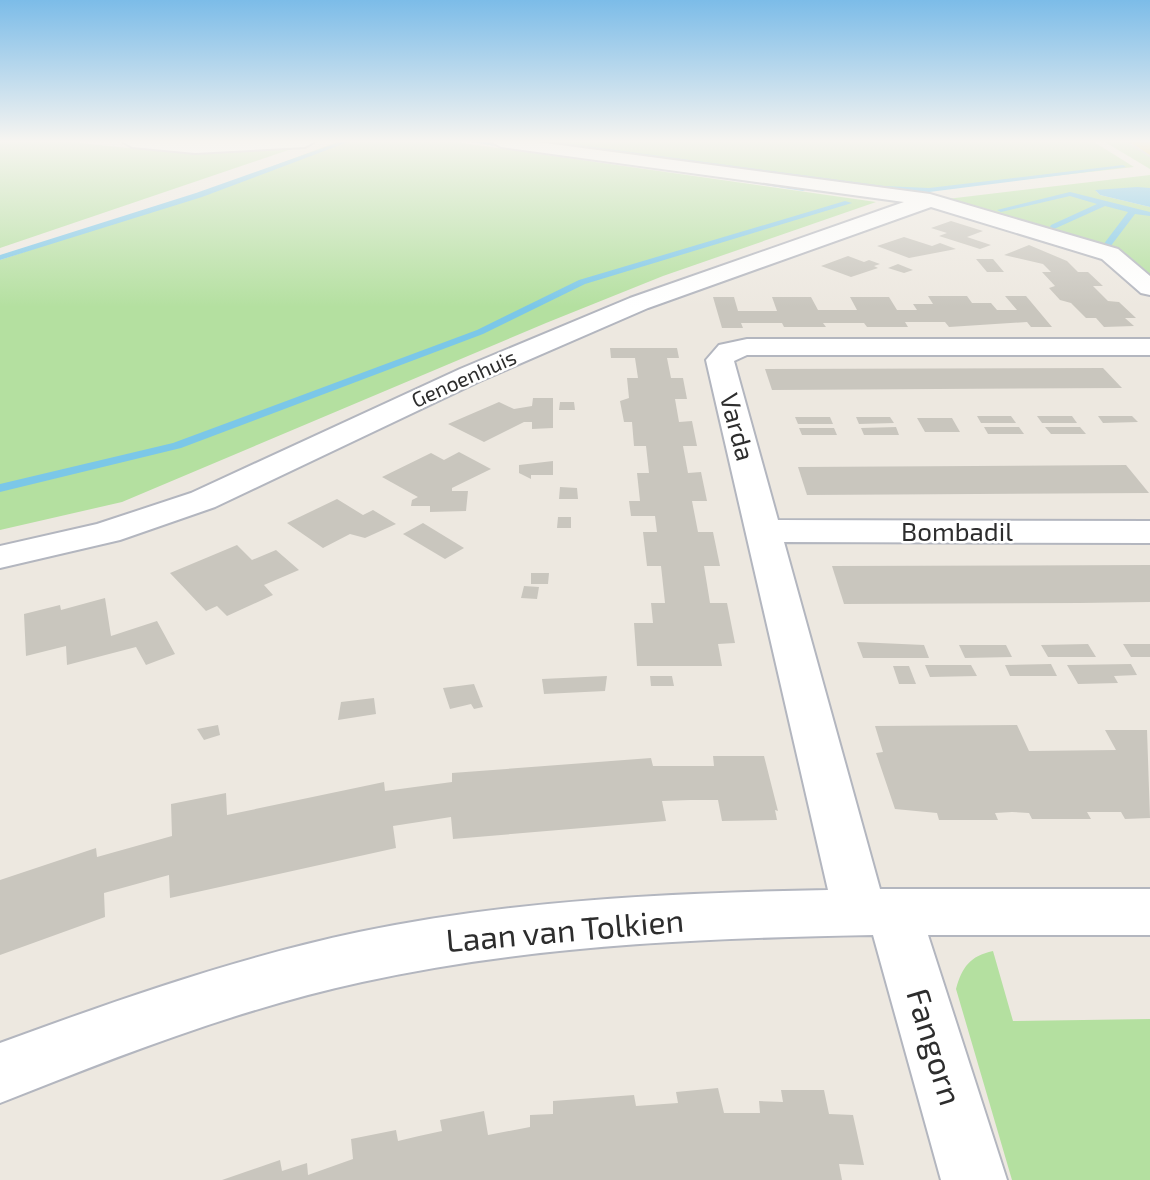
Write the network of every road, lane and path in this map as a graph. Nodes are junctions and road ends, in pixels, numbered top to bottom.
1 (908, 197) edge
2 (930, 200) junction
3 (1150, 288) edge
4 (1150, 347) edge
5 (764, 531) junction
6 (1150, 532) edge
7 (0, 557) edge
8 (1150, 912) edge
9 (877, 914) junction
10 (0, 1073) edge
11 (974, 1180) edge

1 - 2 street
2 - 3 street
2 - 7 street, Genoenhuis
4 - 5 street, Varda
5 - 6 street, Bombadil
5 - 9 street, Varda
8 - 9 street, Laan van Tolkien
9 - 10 street, Laan van Tolkien
9 - 11 street, Fangorn

